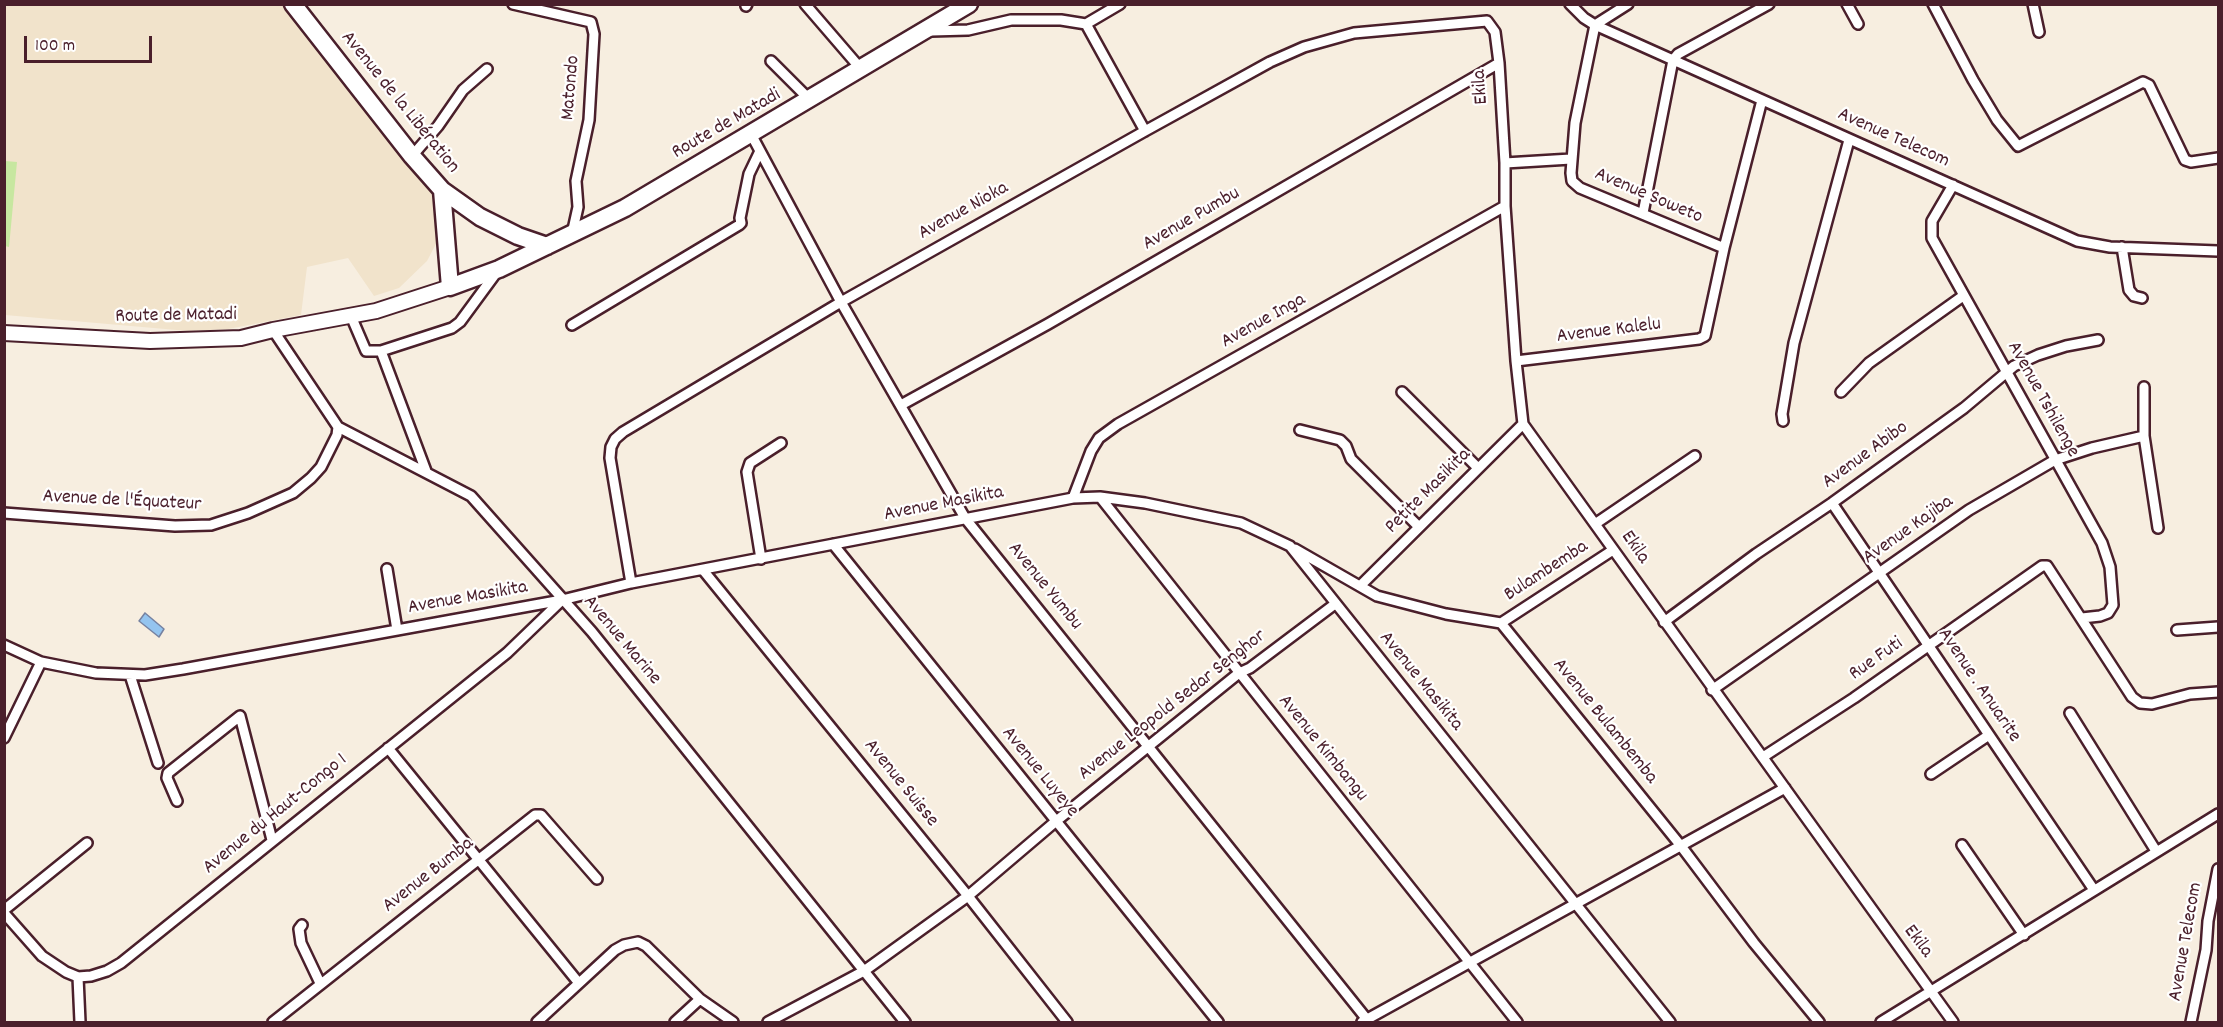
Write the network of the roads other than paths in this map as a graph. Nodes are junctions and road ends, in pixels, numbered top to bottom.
1 (293, 4) edge
2 (513, 4) edge
3 (805, 4) edge
4 (969, 4) edge
5 (1120, 4) edge
6 (1570, 4) edge
7 (1628, 4) edge
8 (1769, 4) edge
9 (1847, 4) edge
10 (1934, 4) edge
11 (2033, 4) edge
12 (1487, 21) joint
13 (1086, 24) junction
14 (1858, 24) dead end
15 (1595, 25) junction
16 (925, 31) junction
17 (2038, 32) dead end
18 (1673, 60) junction
19 (771, 61) dead end
20 (1499, 63) junction
21 (487, 69) dead end
22 (861, 69) junction
23 (810, 100) junction
24 (1762, 100) junction
25 (1145, 131) junction
26 (751, 134) junction
27 (1849, 140) junction
28 (760, 151) junction
29 (412, 156) junction
30 (2218, 158) edge
31 (1571, 159) junction
32 (1505, 163) junction
33 (1953, 185) junction
34 (442, 190) junction
35 (1505, 206) junction
36 (1642, 213) junction
37 (572, 235) junction
38 (547, 246) junction
39 (2122, 247) junction
40 (1724, 248) junction
41 (2218, 251) edge
42 (499, 269) junction
43 (450, 287) junction
44 (1963, 296) junction
45 (2142, 298) dead end
46 (841, 302) junction
47 (351, 316) junction
48 (572, 325) dead end
49 (273, 330) junction
50 (4, 333) edge
51 (2098, 340) dead end
52 (381, 351) junction
53 (1516, 361) junction
54 (2006, 373) junction
55 (2144, 387) dead end
56 (1402, 392) dead end
57 (1841, 392) dead end
58 (901, 405) junction
59 (1783, 421) dead end
60 (1523, 424) junction
61 (338, 427) junction
62 (1300, 430) dead end
63 (2144, 436) junction
64 (781, 443) dead end
65 (1695, 456) dead end
66 (2055, 460) junction
67 (1478, 468) junction
68 (426, 471) junction
69 (1100, 497) junction
70 (1073, 498) junction
71 (1832, 503) junction
72 (4, 513) edge
73 (965, 518) junction
74 (1595, 524) junction
75 (1419, 527) junction
76 (2158, 528) dead end
77 (833, 544) junction
78 (1290, 546) junction
79 (1613, 550) junction
80 (761, 558) junction
81 (387, 569) dead end
82 (703, 570) junction
83 (1881, 573) junction
84 (632, 583) junction
85 (1360, 586) junction
86 (563, 600) junction
87 (1335, 604) junction
88 (2082, 618) junction
89 (1664, 622) junction
90 (1501, 623) junction
91 (2218, 627) edge
92 (397, 630) junction
93 (2177, 630) dead end
94 (4, 645) edge
95 (1929, 646) junction
96 (41, 662) junction
97 (1239, 673) junction
98 (130, 675) junction
99 (1712, 690) junction
100 (2218, 692) edge
101 (2070, 712) dead end
102 (1989, 735) junction
103 (4, 738) edge
104 (1149, 747) junction
105 (388, 748) junction
106 (1763, 757) junction
107 (158, 763) dead end
108 (1931, 774) dead end
109 (1785, 788) junction
110 (177, 801) dead end
111 (2218, 814) edge
112 (1055, 822) junction
113 (272, 840) junction
114 (87, 843) dead end
115 (1962, 845) dead end
116 (1681, 846) junction
117 (2156, 851) junction
118 (478, 861) junction
119 (2218, 869) edge
120 (597, 879) dead end
121 (2094, 890) junction
122 (968, 896) junction
123 (1576, 905) junction
124 (4, 911) edge
125 (2218, 919) edge
126 (2208, 921) junction
127 (302, 925) dead end
128 (2024, 935) junction
129 (1470, 963) junction
130 (864, 972) junction
131 (78, 977) junction
132 (579, 982) junction
133 (320, 983) junction
134 (1932, 992) junction
135 (700, 999) junction
136 (1366, 1022) edge
137 (80, 1023) edge
138 (273, 1023) edge
139 (537, 1023) edge
140 (675, 1023) edge
141 (733, 1023) edge
142 (768, 1023) edge
143 (905, 1023) edge
144 (1067, 1023) edge
145 (1218, 1023) edge
146 (1517, 1023) edge
147 (1670, 1023) edge
148 (1819, 1023) edge
149 (1881, 1023) edge
150 (1953, 1023) edge
151 (2191, 1023) edge

1 - 29 highway, Avenue de la Libération
2 - 37 street, Matondo
3 - 22 street
4 - 16 highway, Route de Matadi
5 - 13 street
6 - 15 street, Avenue Telecom
7 - 15 street
8 - 18 street
9 - 14 street
10 - 30 street
11 - 17 street
12 - 20 street, Ekila
12 - 25 street, Avenue Nioka
13 - 16 street
13 - 25 street
15 - 18 street, Avenue Telecom
15 - 31 street, Avenue Soweto
16 - 22 highway, Route de Matadi
18 - 24 street, Avenue Telecom
18 - 36 street
19 - 23 street
20 - 32 street, Ekila
20 - 58 street, Avenue Pumbu
21 - 29 street
22 - 23 highway, Route de Matadi
23 - 26 highway, Route de Matadi
24 - 27 street, Avenue Telecom
24 - 40 street
25 - 46 street, Avenue Nioka
26 - 28 street, Avenue Yumbu
26 - 37 highway, Route de Matadi
27 - 33 street, Avenue Telecom
27 - 59 street
28 - 46 street, Avenue Yumbu
28 - 48 street
29 - 34 highway, Avenue de la Libération
31 - 32 street
31 - 36 street, Avenue Soweto
32 - 35 street, Ekila
33 - 39 street, Avenue Telecom
33 - 44 street, Avenue Tshilenge
34 - 38 highway, Avenue de la Libération
34 - 43 highway
35 - 53 street, Ekila
35 - 70 street, Avenue Inga
36 - 40 street, Avenue Soweto
37 - 38 highway, Route de Matadi
38 - 42 highway, Route de Matadi
39 - 41 street, Avenue Telecom
39 - 45 street
40 - 53 street, Avenue Kalelu
42 - 43 highway, Route de Matadi
42 - 52 street
43 - 47 main road, Route de Matadi
44 - 54 street, Avenue Tshilenge
44 - 57 street
46 - 58 street, Avenue Yumbu
46 - 84 street, Avenue Nioka
47 - 49 main road, Route de Matadi
47 - 52 street
49 - 50 main road, Route de Matadi
49 - 61 street, Avenue Marine
51 - 54 street, Avenue Abibo
52 - 68 street
53 - 60 street, Ekila
54 - 66 street, Avenue Tshilenge
54 - 71 street, Avenue Abibo
55 - 63 street
56 - 67 street
58 - 73 street, Avenue Yumbu
60 - 67 street, Petite Masikita
60 - 74 street, Ekila
61 - 68 street, Avenue Marine
61 - 72 street, Avenue de l'Équateur
62 - 75 street
63 - 66 street, Avenue Kajiba
63 - 76 street
64 - 80 street
65 - 74 street
66 - 83 street, Avenue Kajiba
66 - 88 street, Avenue Tshilenge
67 - 75 street, Petite Masikita
68 - 86 street, Avenue Marine
69 - 70 street, Avenue Masikita
69 - 78 street, Avenue Masikita
69 - 97 street, Avenue Kimbangu
70 - 73 street, Avenue Masikita
71 - 83 street, Avenue . Anuarite
71 - 89 street, Avenue Abibo
73 - 77 street, Avenue Masikita
73 - 104 street, Avenue Yumbu
74 - 79 street, Ekila
75 - 85 street, Petite Masikita
77 - 80 street, Avenue Masikita
77 - 112 street, Avenue Luyeye
78 - 85 street
78 - 87 street, Avenue Masikita
79 - 89 street, Ekila
79 - 90 street, Bulambemba
80 - 82 street, Avenue Masikita
81 - 92 street
82 - 84 street, Avenue Masikita
82 - 122 street, Avenue Suisse
83 - 95 street, Avenue . Anuarite
83 - 99 street, Avenue Kajiba
84 - 86 street, Avenue Masikita
85 - 90 street
86 - 92 street, Avenue Masikita
86 - 105 street, Avenue du Haut-Congo 1
86 - 130 street, Avenue Marine
87 - 97 street, Avenue Leopold Sedar Senghor
87 - 123 street, Avenue Masikita
88 - 95 street, Rue Futi
88 - 100 street
89 - 99 street, Ekila
90 - 116 street, Avenue Bulambemba
91 - 93 street
92 - 98 street, Avenue Masikita
94 - 96 street, Avenue Masikita
95 - 102 street, Avenue . Anuarite
95 - 106 street, Rue Futi
96 - 98 street, Avenue Masikita
96 - 103 street
97 - 104 street, Avenue Leopold Sedar Senghor
97 - 129 street, Avenue Kimbangu
98 - 107 street
99 - 106 street, Ekila
101 - 117 street
102 - 108 street
102 - 121 street, Avenue . Anuarite
104 - 112 street, Avenue Leopold Sedar Senghor
104 - 136 street, Avenue Yumbu
105 - 113 street, Avenue du Haut-Congo 1
105 - 118 street
106 - 109 street, Ekila
109 - 116 street
109 - 134 street, Ekila
110 - 113 street
111 - 117 street
112 - 122 street, Avenue Leopold Sedar Senghor
112 - 145 street, Avenue Luyeye
113 - 131 street, Avenue du Haut-Congo 1
114 - 124 street
115 - 128 street
116 - 123 street
116 - 148 street, Avenue Bulambemba
117 - 121 street
118 - 120 street, Avenue Bumba
118 - 132 street
118 - 133 street, Avenue Bumba
119 - 126 street, Avenue Telecom
121 - 128 street
122 - 130 street, Avenue Leopold Sedar Senghor
122 - 144 street, Avenue Suisse
123 - 129 street
123 - 147 street, Avenue Masikita
124 - 131 street
125 - 126 street
126 - 151 street, Avenue Telecom
127 - 133 street
128 - 134 street
129 - 136 street
129 - 146 street, Avenue Kimbangu
130 - 142 street, Avenue Leopold Sedar Senghor
130 - 143 street, Avenue Marine
131 - 137 street
132 - 135 street
132 - 139 street
133 - 138 street, Avenue Bumba
134 - 149 street
134 - 150 street, Ekila
135 - 140 street
135 - 141 street

